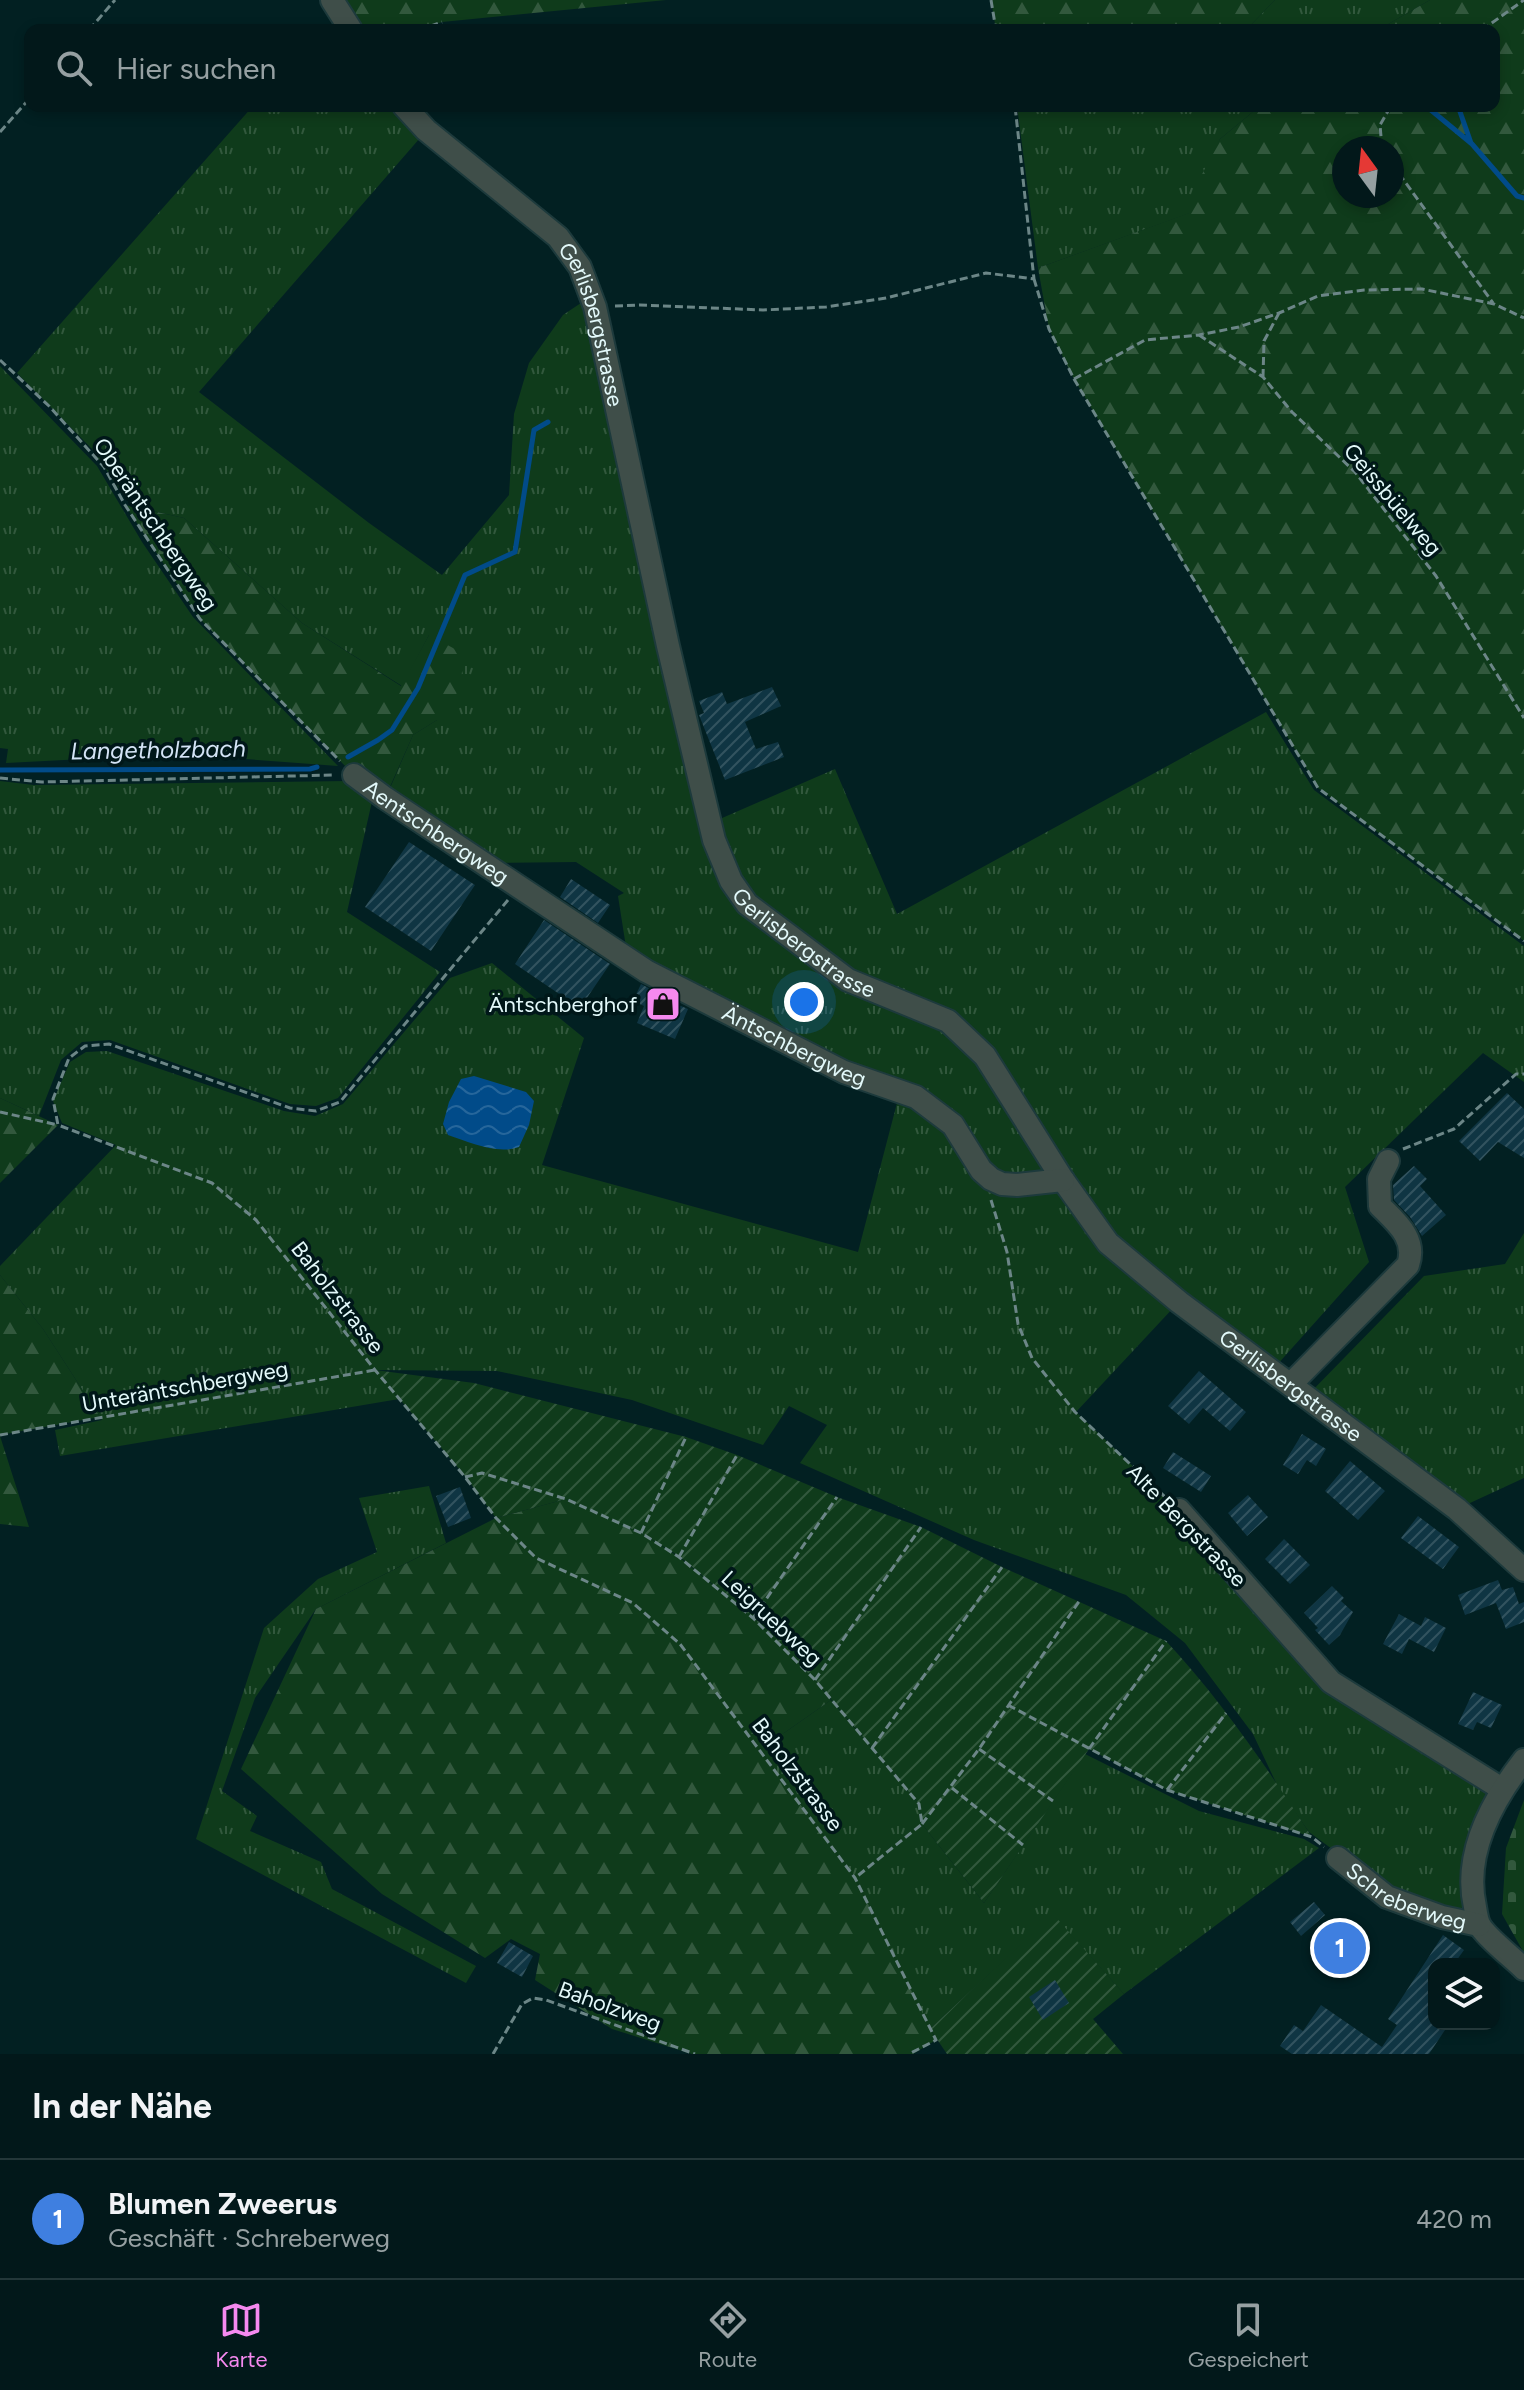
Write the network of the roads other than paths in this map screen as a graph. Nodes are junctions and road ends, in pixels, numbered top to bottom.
1 (332, 0) edge
2 (347, 24) edge
3 (410, 112) edge
4 (354, 775) road end
5 (519, 887) joint
6 (1388, 1161) road end
7 (1063, 1180) junction
8 (1291, 1384) junction
9 (1179, 1510) road end
10 (1524, 1570) edge
11 (1524, 1760) edge
12 (1502, 1789) junction
13 (1338, 1858) road end
14 (1479, 1925) junction
15 (1524, 1969) edge

1 - 2 street
3 - 7 street, Gerlisbergstrasse
4 - 5 street, Aentschbergweg
5 - 7 street, Äntschbergweg
6 - 8 street
7 - 8 street, Gerlisbergstrasse
8 - 10 street, Gerlisbergstrasse
9 - 12 street, Alte Bergstrasse
11 - 12 street
12 - 14 street
13 - 14 street, Schreberweg
14 - 15 street

